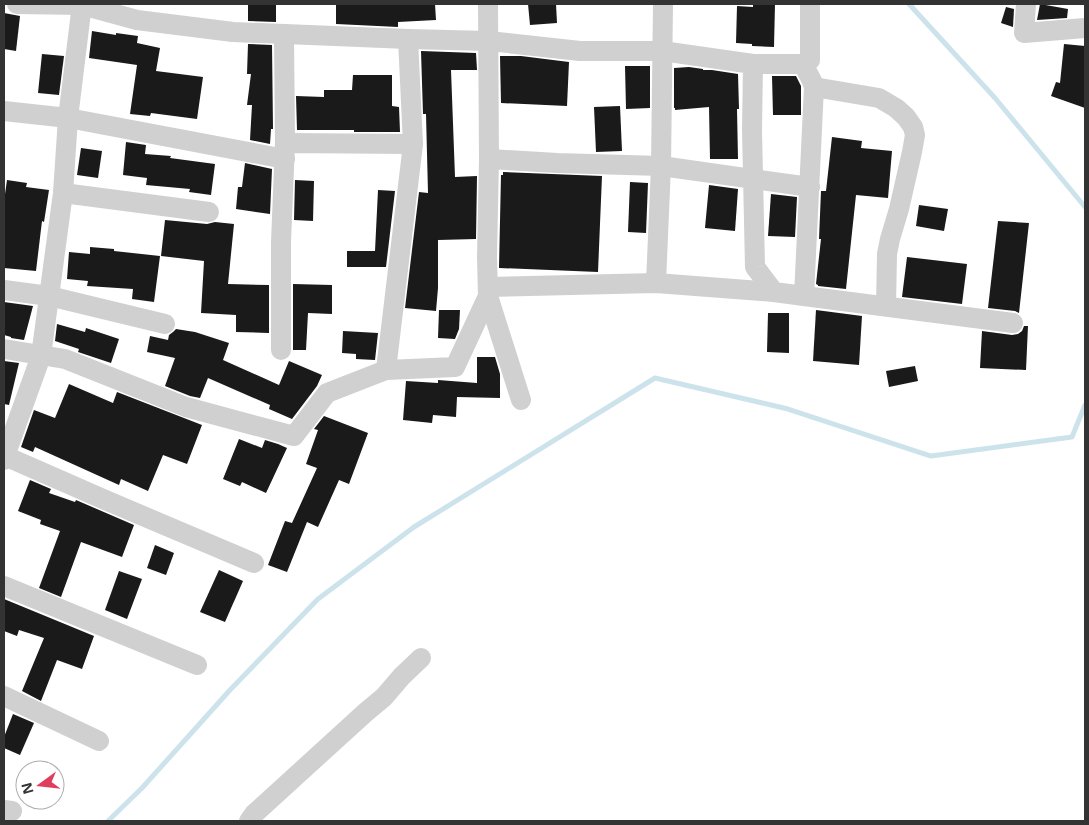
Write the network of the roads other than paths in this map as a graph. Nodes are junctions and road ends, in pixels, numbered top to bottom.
1 (17, 4) edge
2 (82, 4) edge
3 (488, 4) edge
4 (663, 4) edge
5 (810, 4) edge
6 (1026, 4) edge
7 (1085, 28) edge
8 (284, 34) junction
9 (408, 39) junction
10 (489, 40) junction
11 (662, 51) junction
12 (753, 64) junction
13 (803, 64) junction
14 (814, 87) junction
15 (4, 111) edge
16 (68, 118) junction
17 (413, 144) junction
18 (285, 151) junction
19 (489, 159) junction
20 (661, 166) junction
21 (752, 178) junction
22 (810, 187) junction
23 (63, 193) junction
24 (209, 212) dead end
25 (656, 283) junction
26 (4, 290) edge
27 (488, 291) junction
28 (774, 292) junction
29 (49, 296) junction
30 (804, 296) junction
31 (886, 306) junction
32 (1012, 323) dead end
33 (165, 324) dead end
34 (4, 349) edge
35 (281, 350) dead end
36 (41, 356) junction
37 (386, 370) junction
38 (521, 400) dead end
39 (4, 458) edge
40 (254, 563) dead end
41 (4, 586) edge
42 (421, 658) dead end
43 (197, 665) dead end
44 (4, 696) edge
45 (99, 741) dead end
46 (249, 821) edge

1 - 2 street
2 - 8 street
2 - 16 street
3 - 10 street
4 - 11 street
5 - 13 street
6 - 7 street
8 - 9 street
8 - 18 street
9 - 10 street
9 - 17 street
10 - 11 street
10 - 19 street
11 - 12 street
11 - 20 street
12 - 13 street
12 - 21 street
13 - 14 street
14 - 22 street
14 - 31 street
15 - 16 street
16 - 18 street
16 - 23 street
17 - 18 street
17 - 37 street
18 - 35 street
19 - 20 street
19 - 27 street
20 - 21 street
20 - 25 street
21 - 22 street
21 - 28 street
22 - 30 street
23 - 24 street
23 - 29 street
25 - 27 street
25 - 28 street
26 - 29 street
27 - 37 street
27 - 38 street
28 - 30 street
29 - 33 street
29 - 36 street
30 - 31 street
31 - 32 street
34 - 36 street
36 - 37 street
36 - 39 street
39 - 40 street
41 - 43 street
42 - 46 street
44 - 45 street

